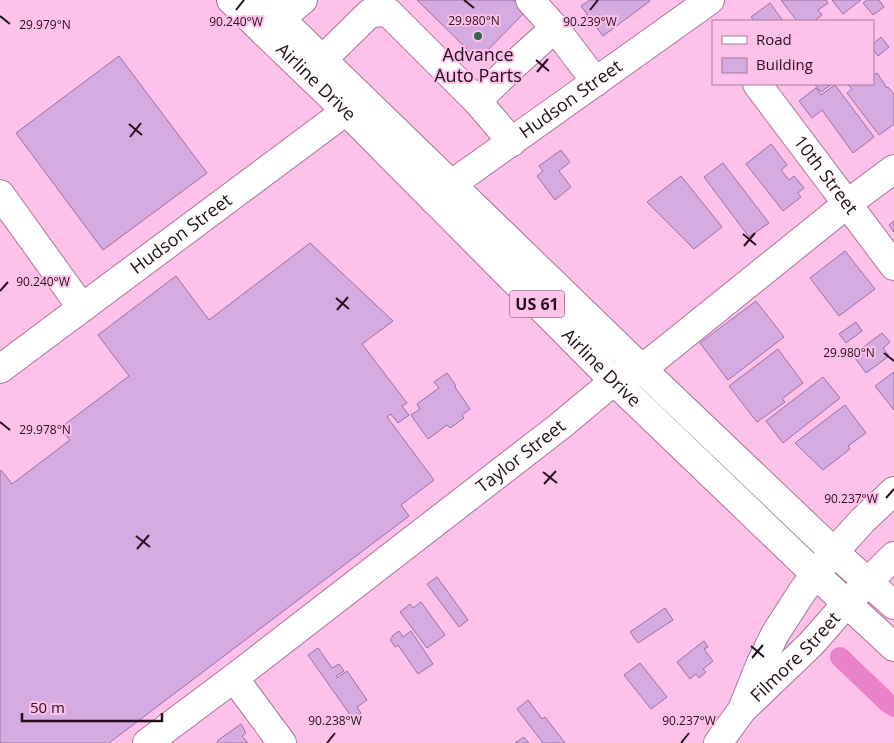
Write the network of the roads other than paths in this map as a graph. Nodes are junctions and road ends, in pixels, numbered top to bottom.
1 (231, 0) edge
2 (261, 0) edge
3 (304, 0) edge
4 (530, 0) edge
5 (704, 8) edge
6 (273, 26) junction
7 (555, 28) junction
8 (322, 60) junction
9 (596, 82) junction
10 (758, 85) edge
11 (477, 101) junction
12 (354, 104) junction
13 (512, 142) junction
14 (894, 169) edge
15 (443, 192) junction
16 (0, 194) edge
17 (847, 204) junction
18 (894, 266) edge
19 (82, 308) junction
20 (0, 369) edge
21 (642, 369) junction
22 (614, 381) junction
23 (894, 491) edge
24 (834, 552) junction
25 (894, 556) edge
26 (815, 574) junction
27 (868, 582) junction
28 (847, 603) junction
29 (894, 605) edge
30 (894, 647) edge
31 (234, 678) junction
32 (742, 710) junction
33 (147, 743) edge
34 (282, 743) edge
35 (718, 743) edge

1 - 6 main road, Airline Drive / US 61
2 - 6 main road, Airline Drive / US 61
3 - 6 main road
4 - 7 main road
5 - 9 main road, Hudson Street
6 - 8 main road, Airline Drive / US 61
6 - 12 main road, Airline Drive / US 61
7 - 9 main road
7 - 11 main road
8 - 11 main road
8 - 12 main road, Airline Drive / US 61
9 - 13 main road, Hudson Street
10 - 17 main road, 10th Street
11 - 13 main road
12 - 15 main road, Airline Drive / US 61
12 - 19 main road, Hudson Street
13 - 15 main road, Hudson Street
14 - 17 main road, Taylor Street
15 - 21 main road, Airline Drive / US 61
15 - 22 main road, Airline Drive / US 61
16 - 19 main road
17 - 18 main road, 10th Street
17 - 21 main road, Taylor Street
19 - 20 main road, Hudson Street
21 - 22 main road, Taylor Street
21 - 24 main road, Airline Drive / US 61
22 - 26 main road, Airline Drive / US 61
22 - 31 main road, Taylor Street
23 - 24 main road, Filmore Street
24 - 26 main road, Filmore Street
24 - 27 main road, Airline Drive / US 61
25 - 27 main road, Filmore Street
26 - 28 main road, Airline Drive / US 61
26 - 32 main road, Filmore Street
27 - 28 main road, Filmore Street
27 - 29 main road, Airline Drive / US 61
28 - 30 main road, Airline Drive / US 61
28 - 32 main road, Filmore Street
31 - 33 main road, Taylor Street
31 - 34 main road
32 - 35 main road, Filmore Street

